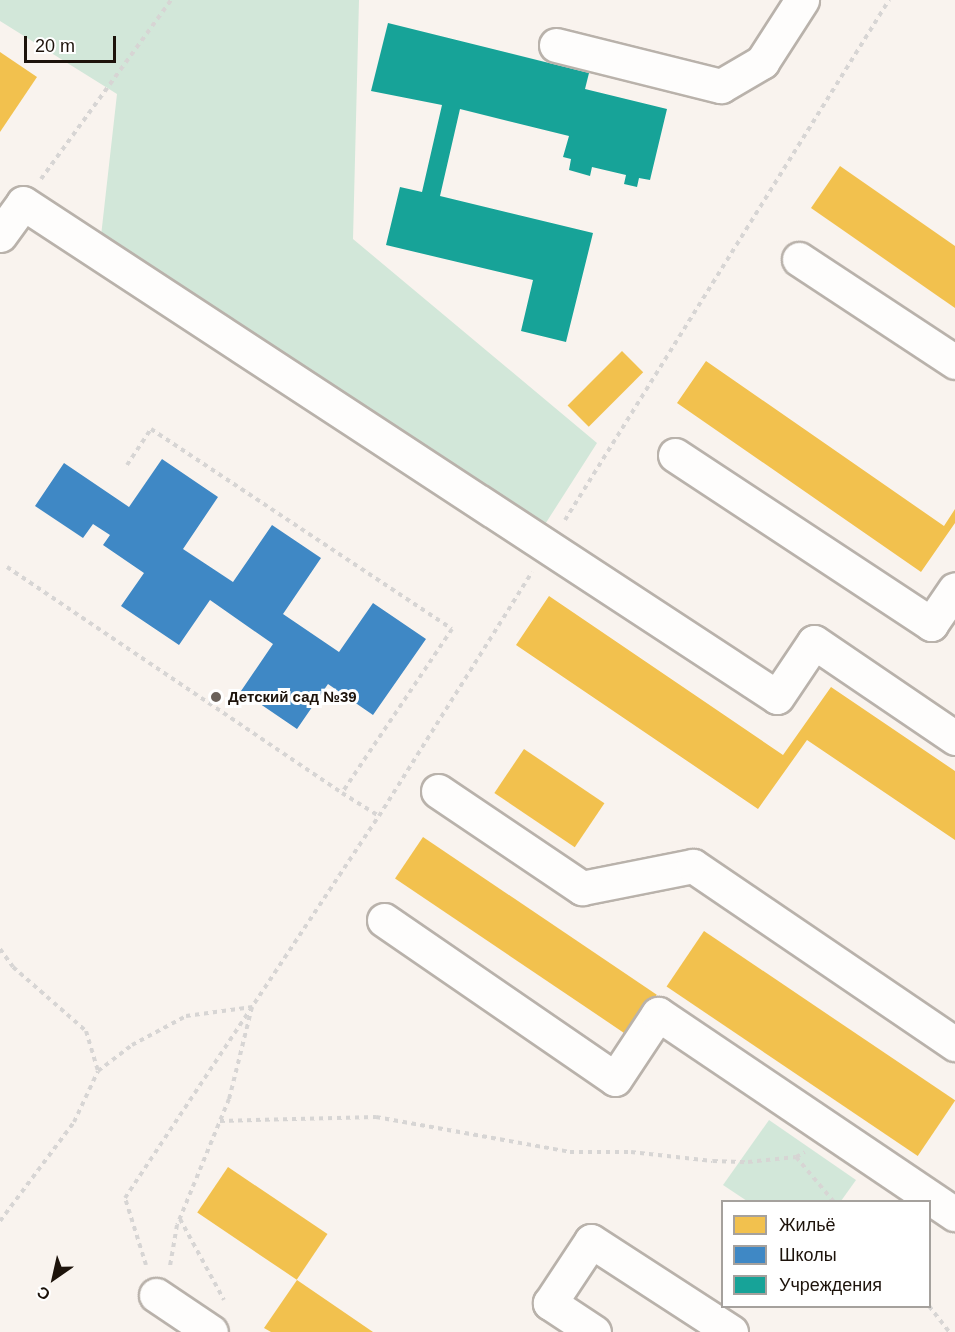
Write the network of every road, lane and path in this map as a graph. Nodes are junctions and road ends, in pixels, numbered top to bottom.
1 (171, 0) edge
2 (802, 0) edge
3 (889, 0) edge
4 (556, 45) dead end
5 (23, 203) junction
6 (0, 235) edge
7 (799, 259) dead end
8 (955, 362) edge
9 (675, 454) dead end
10 (127, 465) dead end
11 (548, 547) junction
12 (7, 567) dead end
13 (955, 589) edge
14 (955, 738) edge
15 (438, 791) dead end
16 (342, 793) junction
17 (379, 816) junction
18 (384, 920) dead end
19 (0, 949) edge
20 (252, 1007) junction
21 (955, 1044) edge
22 (98, 1071) junction
23 (220, 1121) junction
24 (837, 1134) junction
25 (796, 1157) junction
26 (832, 1200) edge
27 (955, 1214) edge
28 (180, 1219) junction
29 (0, 1221) edge
30 (160, 1297) junction
31 (931, 1308) edge
32 (221, 1322) edge
33 (594, 1332) edge
34 (731, 1332) edge
35 (949, 1332) edge

1 - 5 path
2 - 4 lane
3 - 11 path
5 - 6 lane
5 - 11 lane
7 - 8 lane
9 - 13 lane
10 - 16 path
11 - 14 lane
11 - 17 path
12 - 16 path
15 - 21 lane
16 - 17 path
17 - 20 path
18 - 24 lane
19 - 22 path
20 - 22 path
20 - 23 path
20 - 30 path
22 - 29 path
23 - 25 path
23 - 28 path
24 - 25 path
24 - 27 lane
25 - 26 path
28 - 30 path
28 - 32 path
30 - 32 lane
31 - 35 path
33 - 34 lane

